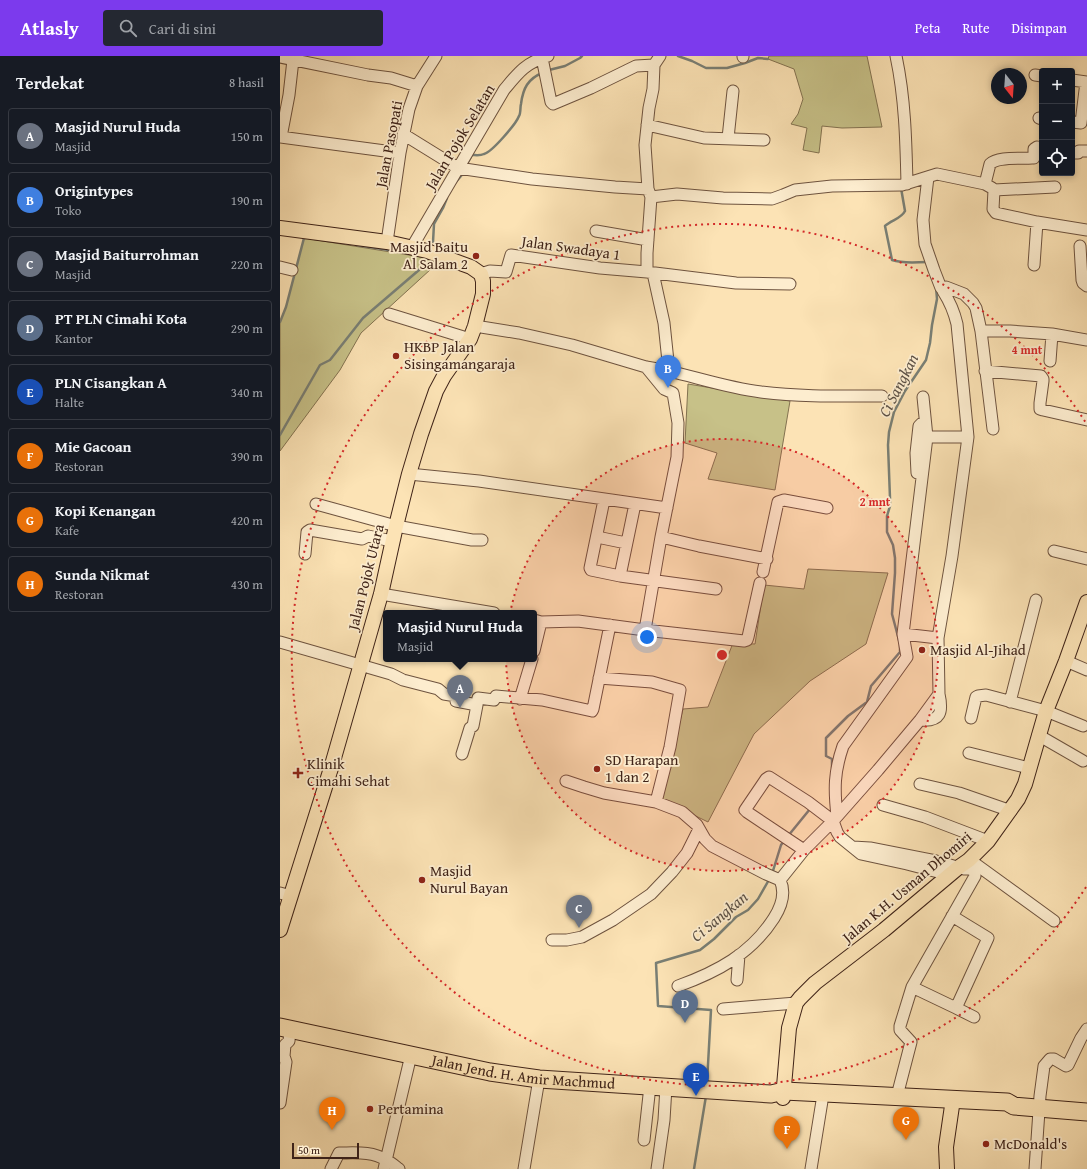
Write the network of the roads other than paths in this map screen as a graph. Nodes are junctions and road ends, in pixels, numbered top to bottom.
1 (436, 56) edge
2 (896, 56) edge
3 (280, 57) edge
4 (545, 57) edge
5 (298, 59) edge
6 (657, 61) edge
7 (1075, 80) edge
8 (1086, 82) edge
9 (417, 86) junction
10 (733, 91) dead end
11 (1075, 122) edge
12 (647, 125) junction
13 (404, 134) junction
14 (280, 137) edge
15 (728, 138) junction
16 (764, 140) dead end
17 (1039, 147) edge
18 (400, 153) junction
19 (458, 168) junction
20 (928, 177) junction
21 (902, 184) junction
22 (990, 187) junction
23 (1055, 187) dead end
24 (650, 193) junction
25 (1037, 222) junction
26 (280, 228) edge
27 (1087, 230) edge
28 (596, 231) dead end
29 (648, 240) junction
30 (387, 242) junction
31 (1080, 246) dead end
32 (412, 247) junction
33 (1034, 265) dead end
34 (280, 267) edge
35 (292, 270) dead end
36 (650, 272) junction
37 (481, 274) junction
38 (790, 284) dead end
39 (1087, 286) edge
40 (943, 288) junction
41 (389, 314) dead end
42 (475, 326) junction
43 (981, 331) junction
44 (1052, 334) junction
45 (470, 339) junction
46 (1087, 340) edge
47 (1050, 361) dead end
48 (646, 367) junction
49 (669, 371) junction
50 (985, 371) junction
51 (882, 396) dead end
52 (923, 397) dead end
53 (1087, 420) edge
54 (925, 423) junction
55 (993, 429) dead end
56 (927, 437) junction
57 (968, 437) junction
58 (409, 474) junction
59 (920, 493) junction
60 (604, 500) junction
61 (316, 504) dead end
62 (635, 504) junction
63 (667, 508) junction
64 (827, 508) dead end
65 (396, 526) junction
66 (597, 537) junction
67 (661, 537) junction
68 (482, 540) dead end
69 (392, 541) junction
70 (626, 543) junction
71 (1054, 551) dead end
72 (305, 554) dead end
73 (1087, 559) edge
74 (767, 560) junction
75 (763, 572) dead end
76 (620, 576) junction
77 (654, 581) junction
78 (760, 583) dead end
79 (716, 590) dead end
80 (381, 594) junction
81 (1036, 600) dead end
82 (1087, 602) edge
83 (476, 610) edge
84 (537, 621) edge
85 (610, 625) junction
86 (645, 630) junction
87 (903, 634) junction
88 (938, 638) junction
89 (280, 642) edge
90 (1066, 661) junction
91 (531, 662) edge
92 (360, 664) junction
93 (1087, 670) edge
94 (599, 678) junction
95 (520, 698) junction
96 (1010, 702) junction
97 (477, 705) junction
98 (1046, 712) junction
99 (971, 718) dead end
100 (1083, 726) dead end
101 (1038, 735) junction
102 (969, 752) dead end
103 (462, 754) dead end
104 (1082, 760) dead end
105 (1029, 768) junction
106 (566, 781) dead end
107 (920, 784) dead end
108 (656, 802) junction
109 (883, 805) dead end
110 (1011, 810) junction
111 (835, 819) junction
112 (699, 829) junction
113 (988, 842) junction
114 (804, 850) junction
115 (959, 868) junction
116 (772, 877) junction
117 (286, 894) edge
118 (952, 916) junction
119 (1054, 921) dead end
120 (280, 930) edge
121 (552, 940) dead end
122 (739, 955) junction
123 (737, 980) dead end
124 (678, 986) dead end
125 (912, 987) junction
126 (796, 1003) junction
127 (956, 1008) junction
128 (723, 1009) dead end
129 (974, 1018) dead end
130 (1087, 1029) edge
131 (286, 1033) edge
132 (411, 1055) junction
133 (538, 1079) junction
134 (658, 1087) junction
135 (779, 1094) junction
136 (897, 1096) junction
137 (822, 1100) junction
138 (280, 1103) edge
139 (953, 1103) junction
140 (1040, 1108) junction
141 (1087, 1112) edge
142 (644, 1140) dead end
143 (386, 1165) edge
144 (331, 1169) edge
145 (399, 1169) edge
146 (524, 1169) edge
147 (657, 1169) edge
148 (811, 1169) edge
149 (946, 1169) edge
150 (1035, 1169) edge

1 - 9 street, Jalan Pasopati
2 - 21 street
3 - 5 street
4 - 6 street
4 - 19 street, Jalan Pojok Selatan
5 - 9 street
5 - 14 street
6 - 12 street
7 - 8 street
8 - 11 street
9 - 13 street, Jalan Pasopati
10 - 15 street
12 - 15 street
12 - 24 street
13 - 18 street, Jalan Pasopati
13 - 19 street
14 - 18 street
15 - 16 street
17 - 22 street
18 - 30 street, Jalan Pasopati
19 - 24 street
19 - 32 street, Jalan Pojok Selatan
20 - 21 street
20 - 22 street
20 - 40 street
21 - 24 street
22 - 23 street
22 - 25 street
24 - 29 street
25 - 27 street
25 - 33 street
26 - 30 main road
28 - 29 street
29 - 36 street
30 - 32 main road
31 - 39 street
32 - 37 main road
34 - 35 street
36 - 37 street, Jalan Swadaya 1
36 - 38 street
36 - 49 street
37 - 42 main road, Jalan Pojok Utara
40 - 43 street
40 - 57 street
41 - 45 street
42 - 45 main road, Jalan Pojok Utara
42 - 48 street
43 - 44 street
43 - 50 street
44 - 46 street
44 - 47 street
45 - 58 main road, Jalan Pojok Utara
48 - 49 street
48 - 63 street
49 - 51 street
50 - 53 street
50 - 55 street
52 - 54 street
54 - 56 street
54 - 59 street
56 - 57 street
56 - 59 street
57 - 88 street
58 - 60 street
58 - 65 main road, Jalan Pojok Utara
59 - 87 street
60 - 62 street
60 - 66 street
61 - 65 street
62 - 63 street
62 - 70 street
63 - 67 street
64 - 74 street
65 - 68 street
65 - 69 main road, Jalan Pojok Utara
66 - 70 street
66 - 76 street
67 - 74 street
67 - 77 street
69 - 72 street
69 - 80 main road, Jalan Pojok Utara
70 - 76 street
71 - 73 street
74 - 75 street
76 - 77 street
77 - 79 street
77 - 86 street
78 - 86 street
80 - 83 street
80 - 92 main road, Jalan Pojok Utara
81 - 96 street
82 - 90 main road, Jalan K.H. Usman Dhomiri
84 - 85 street
85 - 86 street
85 - 94 street
87 - 88 street
87 - 111 street
88 - 111 street
89 - 92 street
90 - 93 street
90 - 98 main road, Jalan K.H. Usman Dhomiri
91 - 95 street
92 - 97 street
92 - 117 main road, Jalan Pojok Utara
94 - 95 street
94 - 108 street
95 - 97 street
96 - 98 street
96 - 99 street
97 - 103 street
98 - 100 street
98 - 101 main road, Jalan K.H. Usman Dhomiri
101 - 104 street
101 - 105 main road, Jalan K.H. Usman Dhomiri
102 - 105 street
105 - 110 main road, Jalan K.H. Usman Dhomiri
106 - 108 street
107 - 110 street
108 - 112 street
109 - 113 street
110 - 113 main road, Jalan K.H. Usman Dhomiri
111 - 114 street
111 - 114 street
111 - 115 street
112 - 116 street
112 - 121 street
113 - 115 main road, Jalan K.H. Usman Dhomiri
114 - 116 street
115 - 118 street
115 - 119 street
115 - 126 main road, Jalan K.H. Usman Dhomiri
116 - 122 street
117 - 120 main road, Jalan Pojok Utara
118 - 125 street
118 - 127 street
122 - 123 street
122 - 124 street
125 - 127 street
125 - 136 street
126 - 128 street
126 - 135 main road, Jalan K.H. Usman Dhomiri
127 - 129 street
130 - 140 street
131 - 132 highway, Jalan Jend. H. Amir Machmud
131 - 138 street
132 - 133 highway, Jalan Jend. H. Amir Machmud
132 - 143 street
133 - 134 highway, Jalan Jend. H. Amir Machmud
133 - 146 street
134 - 135 highway, Jalan Jend. H. Amir Machmud
134 - 142 street
134 - 147 street
135 - 136 highway, Jalan Jend. H. Amir Machmud
135 - 137 highway, Jalan Jend. H. Amir Machmud
136 - 139 highway, Jalan Jend. H. Amir Machmud
137 - 139 highway, Jalan Jend. H. Amir Machmud
137 - 148 street
139 - 140 highway, Jalan Jend. H. Amir Machmud
139 - 149 main road
140 - 141 highway, Jalan Jend. H. Amir Machmud
140 - 150 street
143 - 144 street
143 - 145 street

